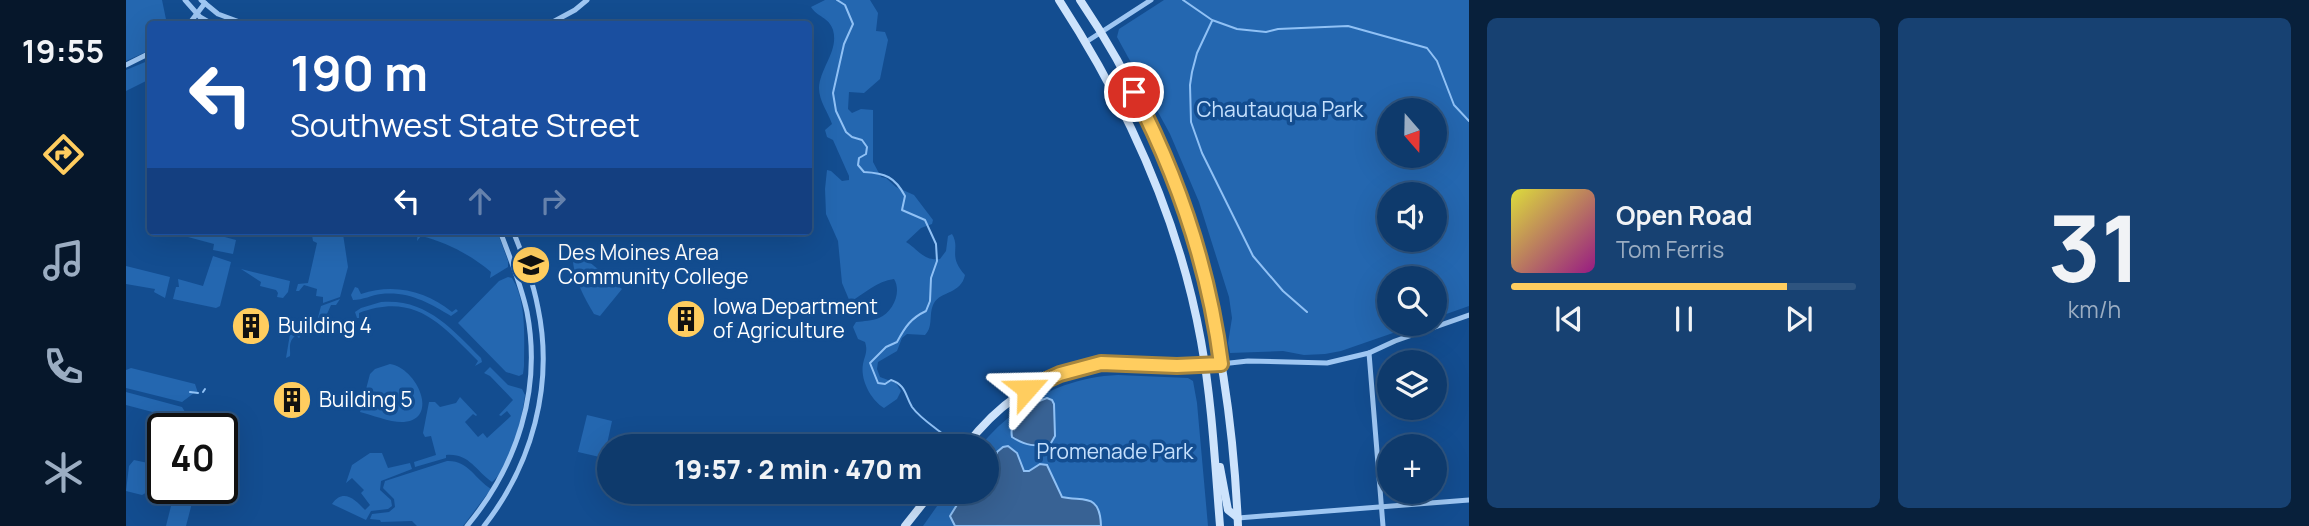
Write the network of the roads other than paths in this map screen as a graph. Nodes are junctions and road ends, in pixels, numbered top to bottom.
1 (185, 0) edge
2 (587, 0) edge
3 (1059, 0) edge
4 (1080, 0) edge
5 (1151, 0) edge
6 (203, 2) edge
7 (197, 13) junction
8 (191, 21) edge
9 (208, 21) edge
10 (235, 21) edge
11 (555, 21) edge
12 (1101, 33) junction
13 (1086, 42) junction
14 (147, 54) edge
15 (126, 65) edge
16 (502, 235) edge
17 (515, 235) edge
18 (1469, 315) edge
19 (1369, 353) junction
20 (1221, 364) junction
21 (1205, 365) junction
22 (976, 434) edge
23 (1213, 437) junction
24 (1469, 500) edge
25 (922, 504) edge
26 (1381, 507) junction
27 (1238, 522) edge
28 (467, 526) edge
29 (484, 526) edge
30 (905, 526) edge
31 (1221, 526) edge
32 (1383, 526) edge

1 - 7 street
2 - 11 street
3 - 13 main road
4 - 12 main road
5 - 12 street
6 - 7 street
6 - 10 street
7 - 8 street
7 - 9 street
12 - 13 street
12 - 20 main road
13 - 21 main road
14 - 15 street
16 - 28 street
17 - 29 street
18 - 19 street
19 - 20 street
19 - 26 street
20 - 21 main road
20 - 27 main road
21 - 22 main road
21 - 23 main road
23 - 27 main road
23 - 31 main road
24 - 26 street
25 - 30 main road
26 - 27 street
26 - 32 street
27 - 31 main road

